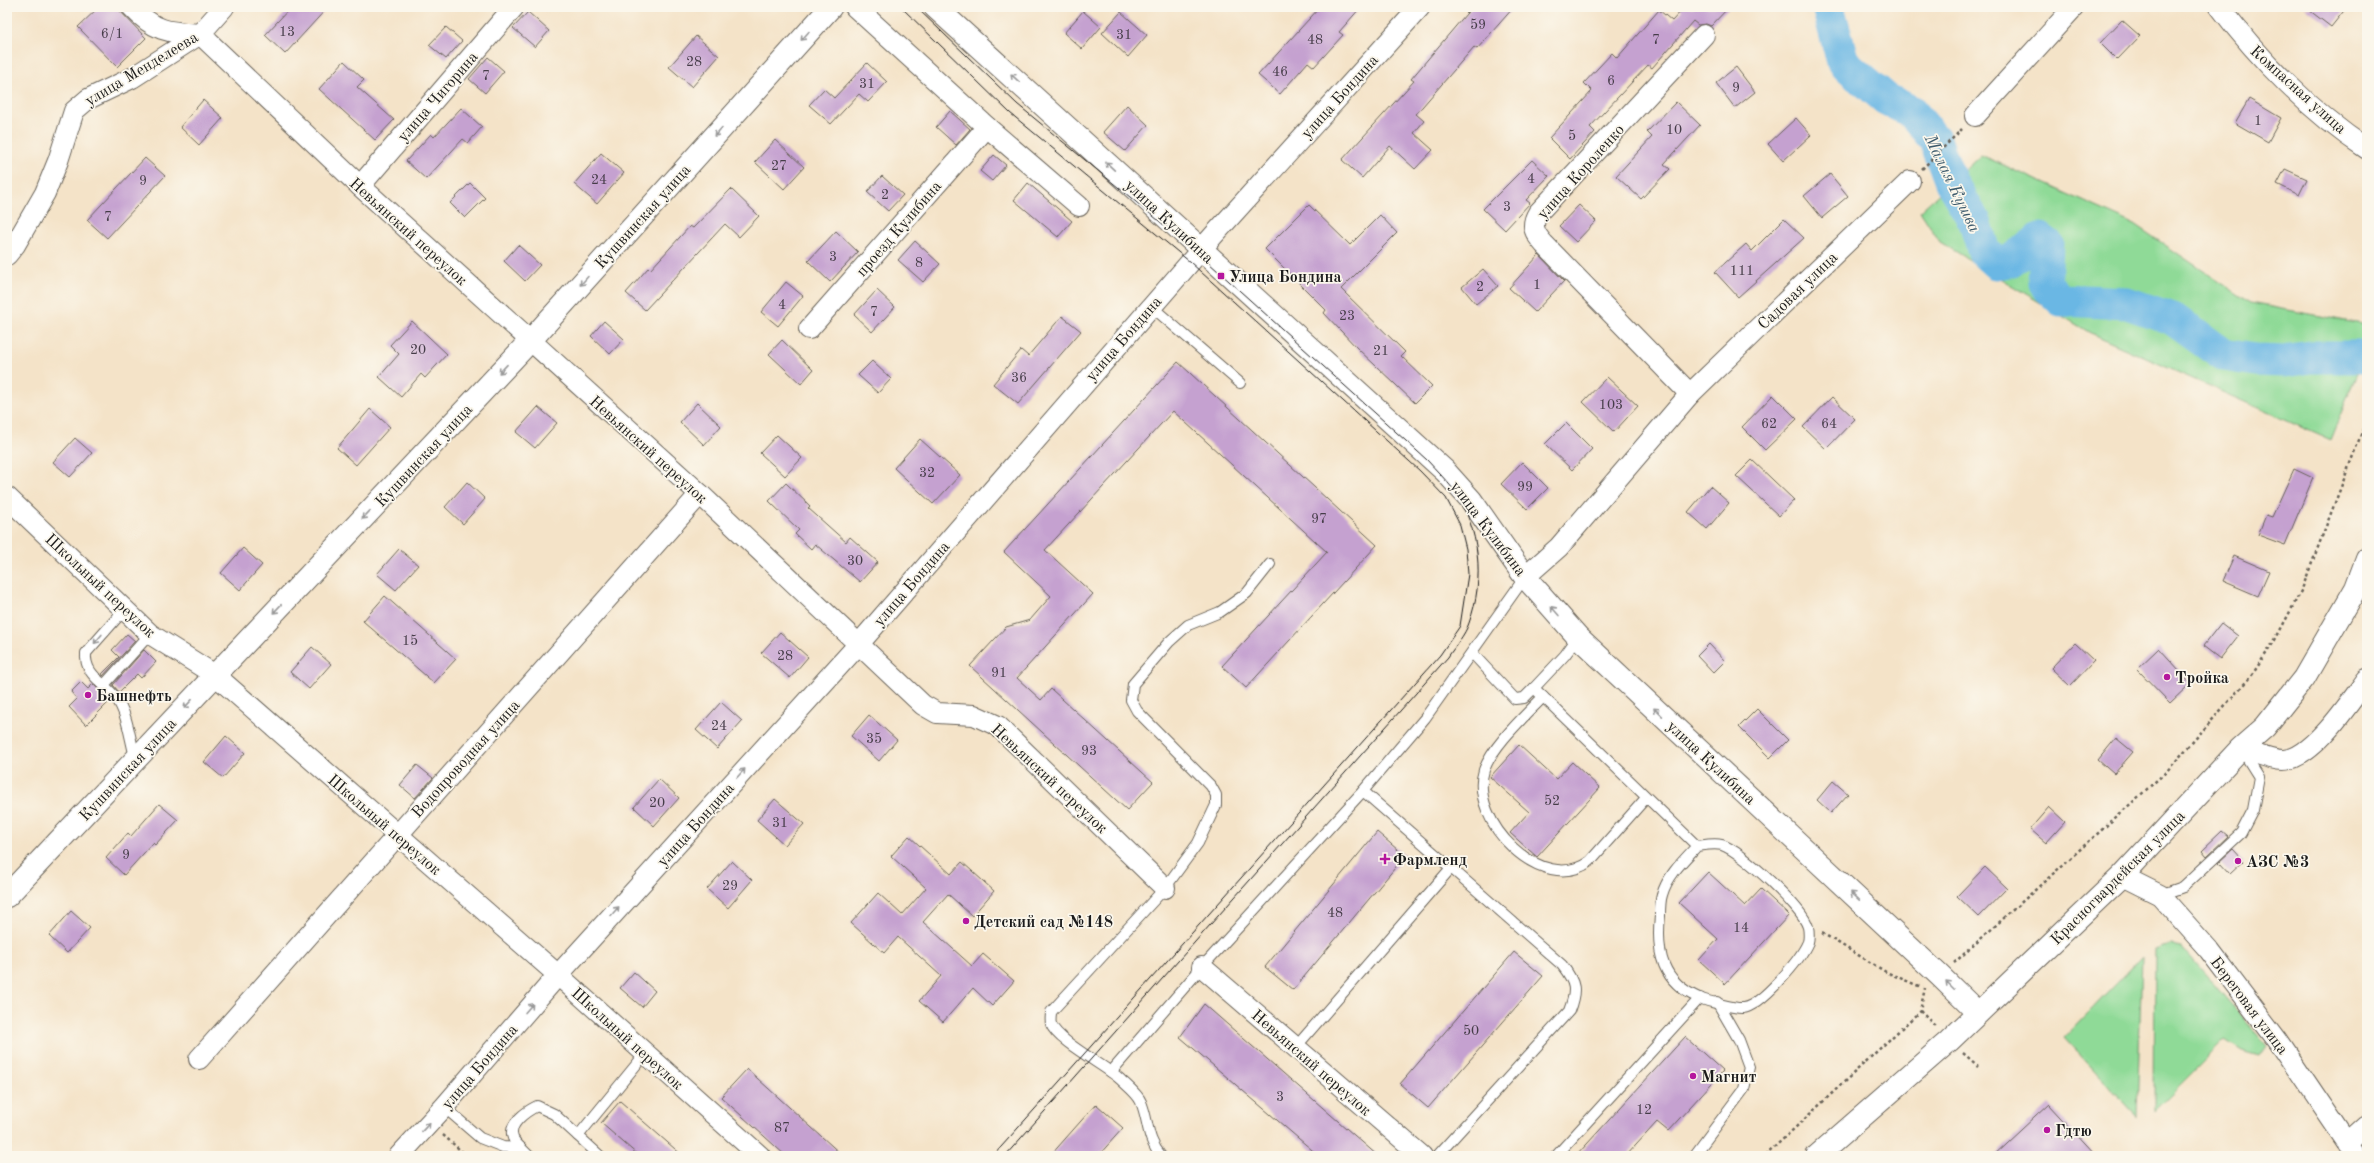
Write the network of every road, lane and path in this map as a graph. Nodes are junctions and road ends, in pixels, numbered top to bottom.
1 (132, 7) edge
2 (224, 7) edge
3 (514, 7) edge
4 (831, 7) edge
5 (855, 7) edge
6 (935, 7) edge
7 (1420, 7) edge
8 (2074, 7) edge
9 (2220, 7) edge
10 (200, 34) junction
11 (1704, 35) dead end
12 (1975, 116) joint
13 (987, 127) junction
14 (2367, 149) edge
15 (1910, 181) joint
16 (360, 186) junction
17 (1079, 206) dead end
18 (1201, 250) junction
19 (7, 255) edge
20 (1151, 306) junction
21 (809, 329) dead end
22 (530, 341) junction
23 (1240, 383) dead end
24 (1690, 394) junction
25 (2367, 420) edge
26 (700, 494) junction
27 (7, 497) edge
28 (2367, 559) edge
29 (1270, 564) dead end
30 (1525, 577) junction
31 (124, 610) junction
32 (150, 634) junction
33 (1578, 637) junction
34 (858, 645) junction
35 (1472, 653) junction
36 (215, 675) junction
37 (2367, 679) edge
38 (104, 685) junction
39 (1534, 688) junction
40 (1543, 697) junction
41 (2241, 748) junction
42 (136, 760) junction
43 (1362, 791) junction
44 (1646, 798) junction
45 (396, 835) junction
46 (1697, 846) junction
47 (1451, 868) junction
48 (2122, 876) junction
49 (1165, 888) junction
50 (2160, 895) junction
51 (7, 896) edge
52 (1808, 928) junction
53 (1202, 967) junction
54 (1942, 971) junction
55 (558, 974) junction
56 (1700, 998) junction
57 (1717, 1002) junction
58 (1978, 1013) junction
59 (1295, 1048) junction
60 (645, 1054) junction
61 (199, 1059) dead end
62 (1111, 1072) junction
63 (444, 1107) junction
64 (429, 1123) junction
65 (2367, 1126) edge
66 (578, 1136) junction
67 (520, 1148) junction
68 (2351, 1150) edge
69 (399, 1156) edge
70 (467, 1156) edge
71 (529, 1156) edge
72 (600, 1156) edge
73 (760, 1156) edge
74 (1161, 1156) edge
75 (1422, 1156) edge
76 (1438, 1156) edge
77 (1556, 1156) edge
78 (1694, 1156) edge
79 (1765, 1156) edge
80 (1817, 1156) edge

1 - 10 street
2 - 10 street, улица Менделеева
3 - 16 street, улица Чигорина
4 -> 22 main road, Кушвинская улица
5 - 13 street
18 -> 6 main road, улица Кулибина
7 - 18 street, улица Бондина
8 - 12 street
9 - 14 street, Компасная улица
10 - 16 street, Невьянский переулок
10 - 19 street, улица Менделеева
11 - 24 street, улица Короленко
12 - 15 path
13 - 17 street
13 - 21 street, проезд Кулибина
15 - 24 street, Садовая улица
16 - 22 street, Невьянский переулок
18 - 20 street, улица Бондина
18 - 30 main road, улица Кулибина
20 - 23 lane
20 - 34 street, улица Бондина
22 - 26 street, Невьянский переулок
22 -> 36 main road, Кушвинская улица
24 - 30 street, Садовая улица
25 - 54 path
26 - 34 street, Невьянский переулок
26 - 45 street, Водопроводная улица
27 - 31 street, Школьный переулок
28 - 41 main road, Красногвардейская улица
29 - 49 lane
33 -> 30 main road, улица Кулибина
30 - 35 lane
31 - 32 street, Школьный переулок
31 -> 38 lane
32 - 36 street, Школьный переулок
32 - 38 lane
33 - 39 lane
54 -> 33 main road, улица Кулибина
34 - 49 street, Невьянский переулок
55 -> 34 street, улица Бондина
35 - 39 lane
35 - 43 lane
36 -> 42 main road, Кушвинская улица
36 - 45 street, Школьный переулок
37 - 41 street
38 - 42 lane
39 - 40 lane
40 - 44 lane
40 - 44 lane
41 - 48 main road, Красногвардейская улица
41 - 50 lane
42 - 51 main road, Кушвинская улица
43 - 47 lane
43 - 53 lane
44 - 46 lane
45 - 55 street, Школьный переулок
45 - 61 street, Водопроводная улица
46 - 52 lane
46 - 56 lane
47 - 59 lane
47 - 76 lane
48 - 50 street, Береговая улица
48 - 58 main road, Красногвардейская улица
49 - 62 lane
50 - 68 street, Береговая улица
52 - 54 path
52 - 57 lane
53 - 59 street, Невьянский переулок
53 - 62 lane
58 -> 54 main road, улица Кулибина
54 - 79 path
55 - 60 street, Школьный переулок
63 -> 55 street, улица Бондина
56 - 57 lane
56 - 77 lane
57 - 78 lane
58 - 80 main road, Красногвардейская улица
59 - 75 street, Невьянский переулок
60 - 66 lane
60 - 73 street, Школьный переулок
62 - 74 lane
63 - 64 street, улица Бондина
63 - 67 lane
69 -> 64 street, улица Бондина
64 - 70 path
65 - 68 street
66 - 67 lane
66 - 72 lane
67 - 71 lane

